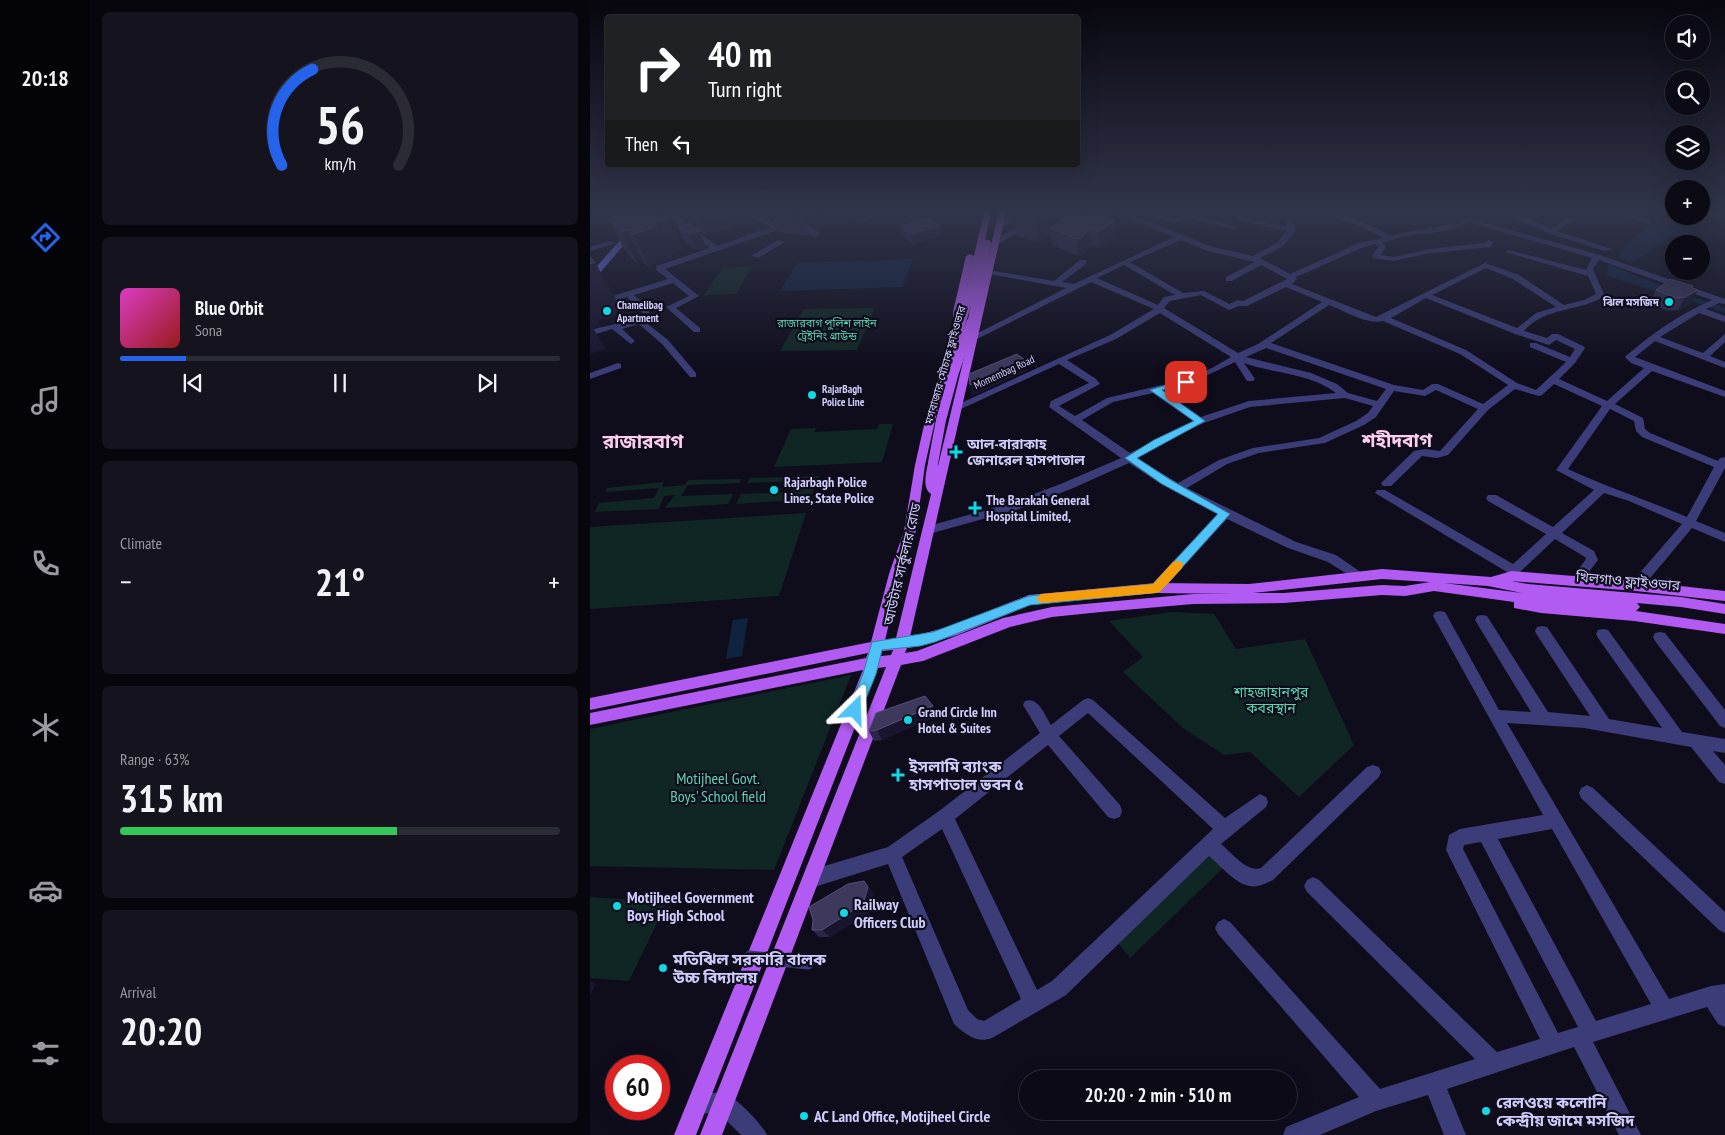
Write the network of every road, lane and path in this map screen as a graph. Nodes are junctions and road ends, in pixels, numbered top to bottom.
1 (602, 265) edge
2 (667, 265) edge
3 (967, 265) edge
4 (976, 265) edge
5 (983, 265) edge
6 (991, 265) edge
7 (1079, 265) edge
8 (1118, 265) edge
9 (1129, 265) edge
10 (1251, 265) edge
11 (1266, 265) edge
12 (1321, 265) edge
13 (1557, 265) edge
14 (1592, 265) edge
15 (1620, 265) edge
16 (990, 272) junction
17 (1590, 274) junction
18 (590, 279) edge
19 (1092, 279) junction
20 (1230, 279) dead end
21 (673, 280) junction
22 (1290, 280) junction
23 (1056, 283) junction
24 (1077, 287) junction
25 (629, 294) junction
26 (1424, 295) junction
27 (1186, 296) junction
28 (1329, 301) junction
29 (1722, 301) edge
30 (590, 306) edge
31 (1562, 307) junction
32 (1158, 308) junction
33 (1698, 309) junction
34 (646, 311) dead end
35 (1384, 318) junction
36 (1725, 319) edge
37 (617, 328) junction
38 (697, 330) dead end
39 (1518, 332) junction
40 (590, 333) edge
41 (1507, 334) dead end
42 (958, 335) junction
43 (1652, 337) junction
44 (1725, 337) edge
45 (974, 338) junction
46 (631, 341) dead end
47 (1261, 346) junction
48 (1237, 357) junction
49 (1704, 357) junction
50 (1060, 360) junction
51 (1572, 361) junction
52 (1725, 365) edge
53 (618, 366) dead end
54 (1650, 366) junction
55 (693, 375) dead end
56 (590, 376) edge
57 (1250, 379) dead end
58 (1552, 379) junction
59 (1514, 385) junction
60 (1392, 388) junction
61 (1155, 390) junction
62 (1725, 394) edge
63 (1345, 395) junction
64 (1379, 405) junction
65 (1608, 405) junction
66 (957, 408) junction
67 (1484, 408) junction
68 (1075, 420) junction
69 (1200, 421) junction
70 (1130, 458) junction
71 (1723, 462) edge
72 (1178, 488) junction
73 (1602, 489) junction
74 (935, 495) junction
75 (1492, 498) dead end
76 (1225, 514) junction
77 (1690, 524) junction
78 (929, 530) junction
79 (1552, 534) junction
80 (1725, 538) edge
81 (1513, 573) junction
82 (1358, 576) junction
83 (1575, 582) junction
84 (1636, 586) junction
85 (1156, 588) junction
86 (1490, 588) junction
87 (1529, 593) junction
88 (1725, 599) edge
89 (1440, 616) dead end
90 (1725, 616) edge
91 (1482, 620) dead end
92 (1725, 629) edge
93 (1542, 631) dead end
94 (1602, 634) dead end
95 (1660, 637) dead end
96 (902, 644) junction
97 (877, 646) junction
98 (896, 660) junction
99 (873, 663) junction
100 (590, 704) edge
101 (1030, 705) dead end
102 (1495, 716) junction
103 (1543, 718) junction
104 (590, 719) edge
105 (1725, 722) edge
106 (1604, 724) junction
107 (1049, 735) junction
108 (1678, 738) junction
109 (1696, 741) junction
110 (1725, 746) edge
111 (1373, 772) dead end
112 (1725, 777) edge
113 (1587, 793) dead end
114 (1260, 802) dead end
115 (1114, 811) dead end
116 (945, 817) junction
117 (1554, 821) junction
118 (1225, 829) junction
119 (1486, 834) junction
120 (1209, 844) junction
121 (892, 854) junction
122 (811, 879) junction
123 (1313, 886) dead end
124 (1725, 924) edge
125 (1224, 928) dead end
126 (750, 957) dead end
127 (808, 963) dead end
128 (1718, 995) edge
129 (1032, 1002) junction
130 (1665, 1010) junction
131 (1725, 1017) edge
132 (1585, 1034) junction
133 (1553, 1044) junction
134 (1494, 1064) junction
135 (1434, 1083) junction
136 (1376, 1101) junction
137 (698, 1103) junction
138 (724, 1104) junction
139 (685, 1135) edge
140 (711, 1135) edge
141 (756, 1135) edge
142 (1294, 1135) edge
143 (1455, 1135) edge
144 (1630, 1135) edge

1 - 18 main road
2 - 21 street
3 - 42 main road, আউটার সার্কুলার রোড
4 - 42 main road, মগবাজার-মৌচাক ফ্লাইওভার
5 - 74 main road, মগবাজার-মৌচাক ফ্লাইওভার, bridge
6 - 16 main road, আউটার সার্কুলার রোড
7 - 23 street
8 - 19 street
9 - 27 street
10 - 20 street
11 - 22 street
12 - 22 street
13 - 17 street
14 - 17 street
15 - 29 street
16 - 23 street
16 - 45 main road, আউটার সার্কুলার রোড
17 - 31 street
19 - 24 street
19 - 32 street
21 - 25 street
21 - 38 street
22 - 27 street
22 - 28 street
23 - 24 street
24 - 45 street
25 - 30 street
25 - 34 street
26 - 31 street
26 - 35 street
26 - 39 street
27 - 32 street, Momembag Road
28 - 35 street
28 - 47 street
29 - 33 street
31 - 39 street
32 - 48 street
32 - 50 street, Momembag Road
33 - 36 street
33 - 43 street
35 - 59 street
37 - 40 street
37 - 46 street
37 - 55 street
39 - 51 street
41 - 51 street
42 - 45 main road
42 - 97 main road, আউটার সার্কুলার রোড
43 - 49 street
43 - 54 street
44 - 49 street
45 - 66 main road, আউটার সার্কুলার রোড
47 - 48 street
47 - 60 street
48 - 57 street
48 - 61 street
48 - 63 street
49 - 52 street
50 - 66 street, Momembag Road
50 - 68 street
51 - 58 street
53 - 56 street
54 - 62 street
54 - 65 street
58 - 59 street
58 - 65 street
59 - 67 street
60 - 64 street
60 - 67 street
61 - 68 street
61 - 69 street
63 - 64 street
63 - 69 street
64 - 72 street
65 - 71 street
65 - 73 street
66 - 74 main road, আউটার সার্কুলার রোড
67 - 81 street
68 - 70 street
69 - 70 street
70 - 72 street
70 - 78 street
71 - 77 street
72 - 76 street
73 - 77 street
73 - 79 street
74 - 78 main road, আউটার সার্কুলার রোড
75 - 79 street
76 - 82 street
76 - 85 street
77 - 80 street
77 - 84 street
78 - 96 main road, আউটার সার্কুলার রোড
79 - 81 street
79 - 83 street
81 - 83 main road
81 - 86 main road
82 - 85 main road
82 - 86 main road
83 - 84 main road
84 - 88 main road
85 - 96 main road
86 - 87 main road
86 - 92 main road
86 - 98 main road
87 - 88 main road, খিলগাও ফ্লাইওভার
87 - 90 main road, খিলগাও ফ্লাইওভার
89 - 102 street
91 - 103 street
93 - 106 street
94 - 108 street
95 - 105 street
96 - 97 main road
96 - 98 main road, আউটার সার্কুলার রোড
97 - 99 main road, আউটার সার্কুলার রোড
97 - 100 main road
98 - 99 main road
98 - 122 main road, আউটার সার্কুলার রোড
99 - 104 main road
99 - 137 main road, আউটার সার্কুলার রোড
101 - 107 street
102 - 103 street
102 - 117 street
103 - 106 street
106 - 108 street
107 - 115 street
107 - 116 street
107 - 118 street
108 - 109 street
109 - 110 street
109 - 112 street
111 - 120 street
113 - 124 street
114 - 118 street
116 - 121 street
116 - 129 street
117 - 119 street
117 - 130 street
118 - 120 street
119 - 132 street
119 - 133 street
120 - 129 street
121 - 122 street
121 - 129 street
122 - 138 main road, আউটার সার্কুলার রোড
123 - 134 street
125 - 136 street
126 - 127 street, bridge
128 - 130 street
128 - 131 street
130 - 132 street
132 - 133 street
132 - 144 street
133 - 134 street
134 - 135 street
135 - 136 street
135 - 143 street
136 - 142 street
137 - 138 street
137 - 139 main road, আউটার সার্কুলার রোড
138 - 140 main road, আউটার সার্কুলার রোড
138 - 141 street

